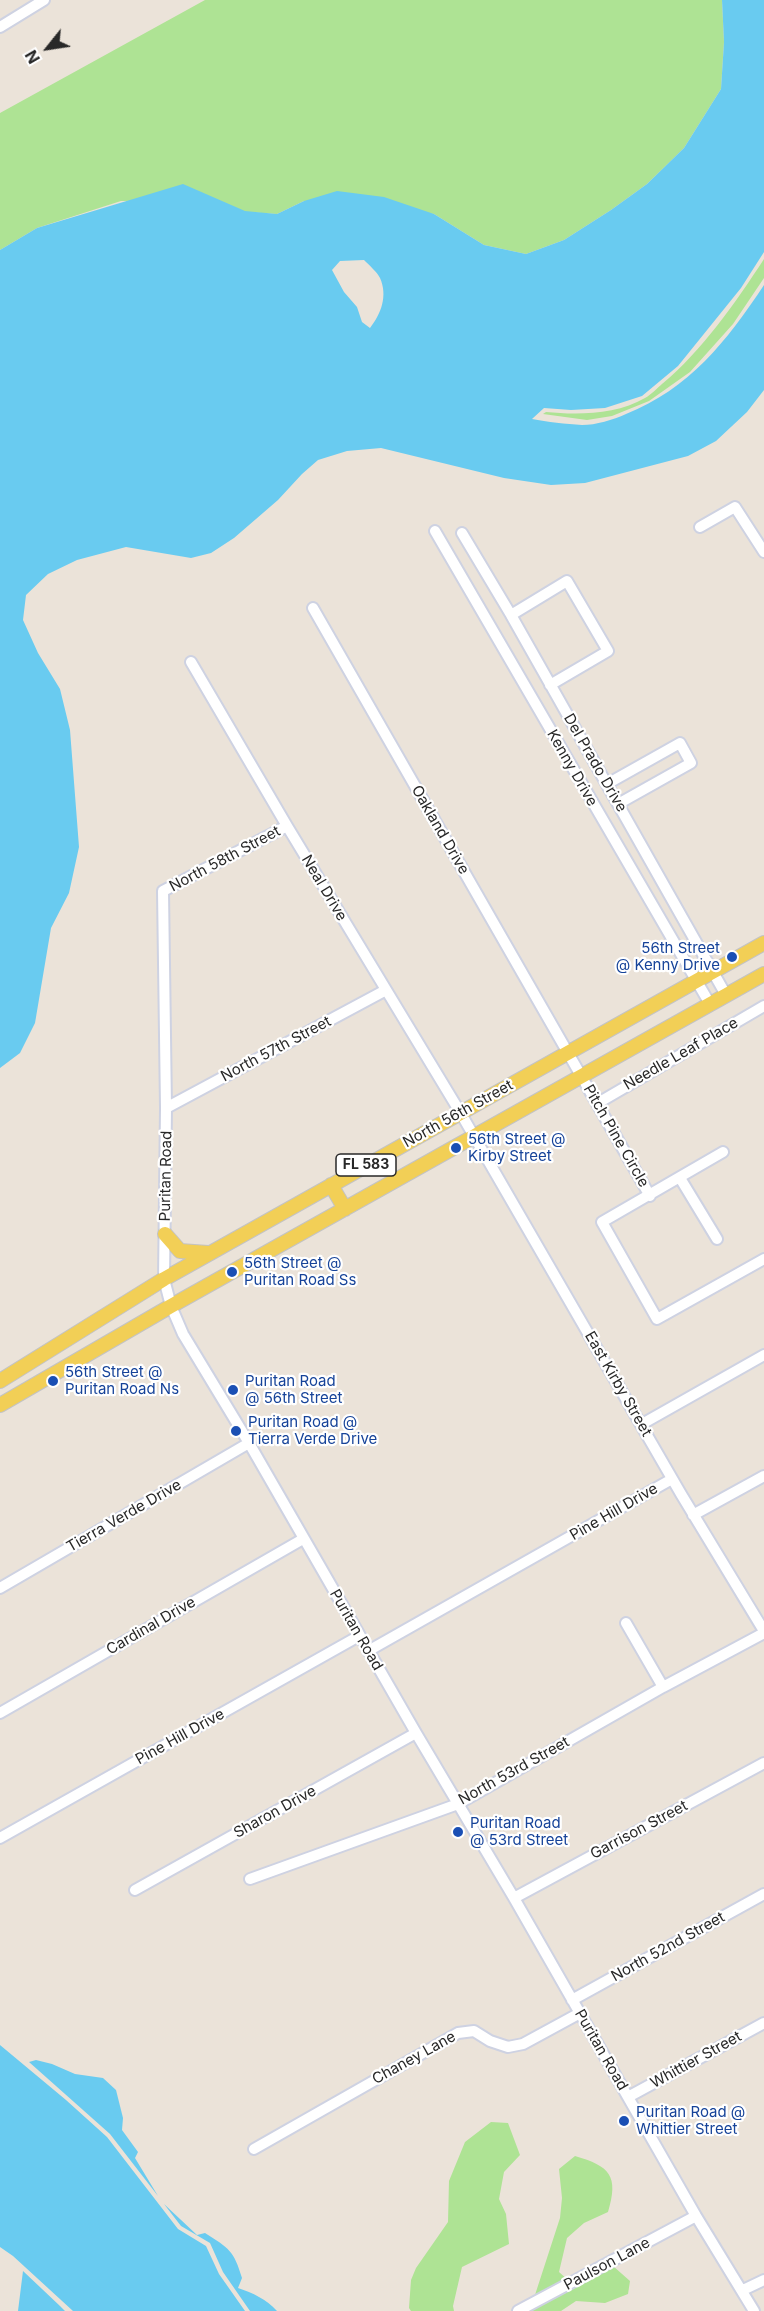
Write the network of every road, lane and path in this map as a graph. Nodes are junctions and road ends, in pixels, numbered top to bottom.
1 (44, 0) edge
2 (0, 27) edge
3 (700, 527) dead end
4 (435, 531) dead end
5 (462, 533) dead end
6 (764, 552) edge
7 (313, 608) dead end
8 (511, 615) junction
9 (191, 662) dead end
10 (550, 685) junction
11 (607, 784) junction
12 (618, 804) junction
13 (287, 826) junction
14 (162, 891) joint
15 (764, 943) edge
16 (713, 972) junction
17 (764, 974) edge
18 (697, 981) junction
19 (386, 990) junction
20 (726, 995) junction
21 (710, 1004) junction
22 (764, 1006) edge
23 (568, 1052) junction
24 (581, 1075) junction
25 (598, 1103) junction
26 (166, 1108) junction
27 (460, 1112) junction
28 (474, 1135) junction
29 (723, 1152) dead end
30 (680, 1178) junction
31 (331, 1185) junction
32 (650, 1196) junction
33 (345, 1209) junction
34 (165, 1234) junction
35 (717, 1239) dead end
36 (210, 1253) junction
37 (764, 1259) edge
38 (164, 1280) junction
39 (171, 1306) junction
40 (764, 1354) edge
41 (0, 1381) edge
42 (0, 1405) edge
43 (642, 1424) junction
44 (249, 1443) junction
45 (764, 1476) edge
46 (672, 1479) junction
47 (693, 1515) junction
48 (303, 1539) junction
49 (0, 1588) edge
50 (626, 1623) dead end
51 (764, 1632) edge
52 (359, 1636) junction
53 (368, 1651) junction
54 (663, 1687) junction
55 (0, 1713) edge
56 (416, 1733) junction
57 (764, 1763) edge
58 (458, 1804) junction
59 (0, 1838) edge
60 (250, 1879) dead end
61 (135, 1890) dead end
62 (764, 1894) edge
63 (514, 1898) junction
64 (572, 2000) junction
65 (580, 2013) junction
66 (764, 2023) edge
67 (628, 2097) junction
68 (254, 2149) dead end
69 (696, 2216) junction
70 (764, 2280) edge
71 (743, 2290) junction
72 (518, 2311) edge
73 (754, 2311) edge

1 - 2 street
3 - 6 street
4 - 18 street, Kenny Drive
5 - 8 street, Del Prado Drive
7 - 23 street, Oakland Drive
8 - 10 street, Del Prado Drive
8 - 10 street
9 - 13 street, Neal Drive
10 - 11 street, Del Prado Drive
11 - 12 street, Del Prado Drive
11 - 12 street
12 - 16 street, Del Prado Drive
13 - 14 street, North 58th Street
13 - 19 street, Neal Drive
14 - 26 street, Puritan Road
15 - 16 main road, North 56th Street / FL 583
16 - 18 main road, North 56th Street / FL 583
16 - 20 street, Del Prado Drive
17 - 20 main road, North 56th Street / FL 583
18 - 21 street, Kenny Drive
18 - 23 main road, North 56th Street / FL 583
19 - 26 street, North 57th Street
19 - 27 street, Neal Drive
20 - 21 main road, North 56th Street / FL 583
21 - 24 main road, North 56th Street / FL 583
22 - 25 street, Needle Leaf Place
23 - 24 street, Oakland Drive
23 - 27 main road, North 56th Street / FL 583
24 - 25 street, Pitch Pine Circle
24 - 28 main road, North 56th Street / FL 583
25 - 32 street, Pitch Pine Circle
26 - 34 street, Puritan Road
27 - 28 street, East Kirby Street
27 - 31 main road, North 56th Street / FL 583
28 - 33 main road, North 56th Street / FL 583
28 - 43 street, East Kirby Street
29 - 30 street
30 - 32 street
30 - 35 street
31 - 33 main road
31 - 36 main road, North 56th Street / FL 583
32 - 37 street, Pitch Pine Circle
33 - 39 main road, North 56th Street / FL 583
34 - 36 main road
34 - 38 street, Puritan Road
36 - 38 main road, North 56th Street / FL 583
38 - 39 street, Puritan Road
38 - 41 main road, North 56th Street / FL 583
39 - 42 main road, North 56th Street / FL 583
39 - 44 street, Puritan Road
40 - 43 street
43 - 46 street, East Kirby Street
44 - 48 street, Puritan Road
44 - 49 street, Tierra Verde Drive
45 - 47 street
46 - 47 street, East Kirby Street
46 - 53 street, Pine Hill Drive
47 - 51 street, East Kirby Street
48 - 52 street, Puritan Road
48 - 55 street, Cardinal Drive
50 - 54 street
51 - 54 street, North 53rd Street
52 - 53 street, Puritan Road
52 - 59 street, Pine Hill Drive
53 - 56 street, Puritan Road
54 - 58 street, North 53rd Street
56 - 58 street, Puritan Road
56 - 61 street, Sharon Drive
57 - 63 street, Garrison Street
58 - 60 street, North 53rd Street
58 - 63 street, Puritan Road
62 - 64 street, North 52nd Street
63 - 64 street, Puritan Road
64 - 65 street, Puritan Road
65 - 67 street, Puritan Road
65 - 68 street, Chaney Lane
66 - 67 street, Whittier Street
67 - 69 street, Puritan Road
69 - 71 street, Puritan Road
69 - 72 street, Paulson Lane
70 - 71 street
71 - 73 street, Puritan Road

